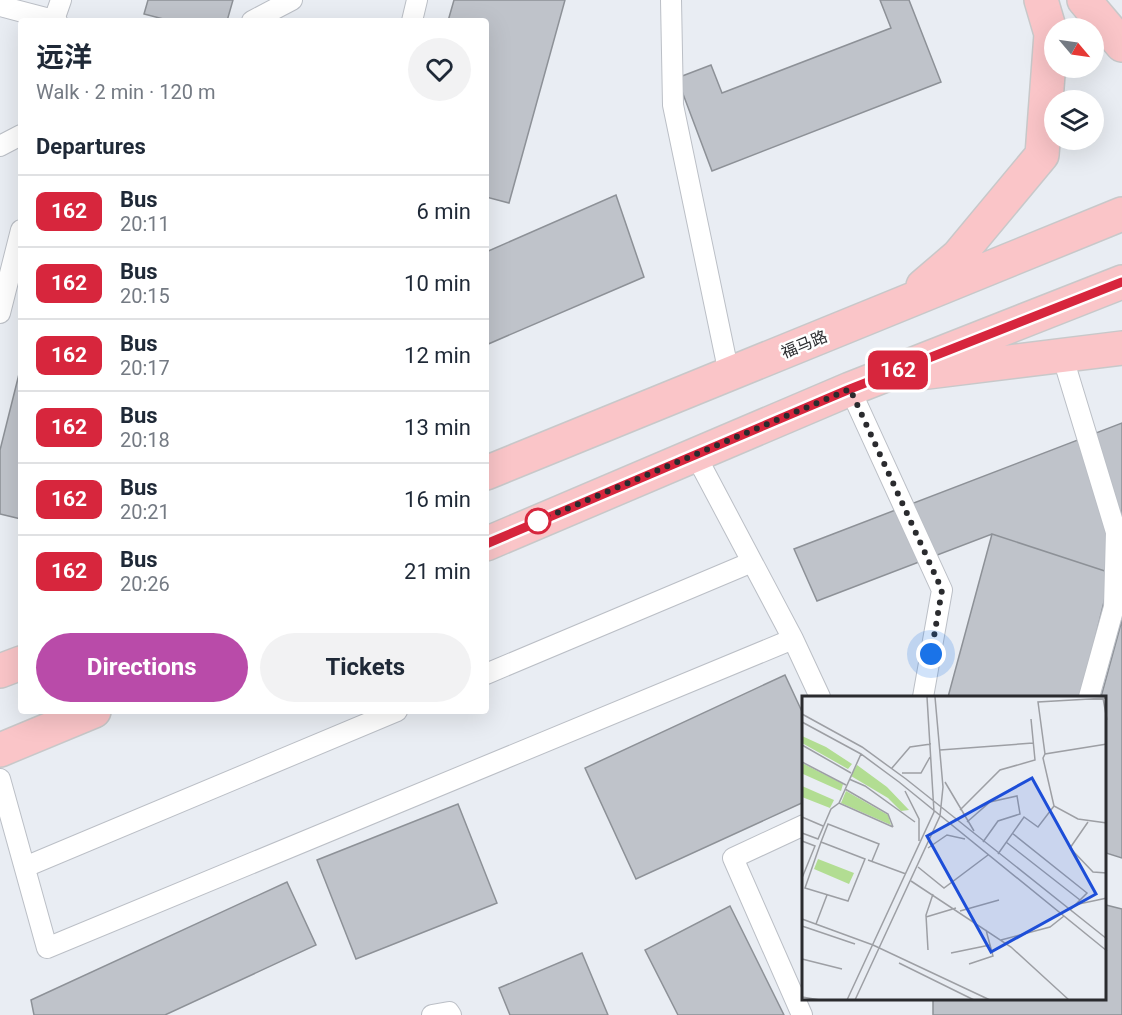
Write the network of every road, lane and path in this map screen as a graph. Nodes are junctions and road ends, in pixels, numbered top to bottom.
1 (61, 0) edge
2 (292, 0) edge
3 (417, 0) edge
4 (671, 0) edge
5 (1041, 0) edge
6 (1084, 0) edge
7 (0, 6) edge
8 (45, 18) edge
9 (57, 18) edge
10 (258, 18) edge
11 (413, 18) edge
12 (1122, 45) edge
13 (18, 137) edge
14 (0, 146) edge
15 (1122, 214) edge
16 (18, 242) edge
17 (1122, 282) edge
18 (900, 305) junction
19 (0, 313) edge
20 (1122, 348) edge
21 (1063, 358) junction
22 (729, 374) junction
23 (880, 377) junction
24 (850, 389) junction
25 (695, 454) junction
26 (489, 472) edge
27 (489, 543) edge
28 (752, 562) junction
29 (793, 639) junction
30 (18, 664) edge
31 (0, 671) edge
32 (489, 673) edge
33 (820, 696) edge
34 (923, 696) edge
35 (1089, 696) edge
36 (87, 714) edge
37 (390, 714) edge
38 (0, 750) edge
39 (0, 779) edge
40 (7, 803) junction
41 (802, 826) edge
42 (0, 828) edge
43 (25, 867) junction
44 (432, 1015) edge
45 (451, 1015) edge
46 (802, 1015) edge

1 - 9 lane
2 - 10 lane
3 - 11 lane
4 - 22 lane
5 - 18 main road
6 - 12 main road
7 - 8 lane
13 - 14 lane
15 - 18 main road, 福马路
16 - 19 lane
17 - 23 main road
18 - 22 main road, 福马路
20 - 21 main road
21 - 23 main road
21 - 35 lane
22 - 26 main road, 福马路
23 - 24 main road
24 - 25 main road
24 - 34 lane
25 - 27 main road
25 - 28 lane
28 - 29 lane
28 - 32 lane
29 - 33 lane
29 - 43 lane
30 - 31 main road
36 - 38 main road
37 - 43 lane
39 - 40 lane
40 - 42 lane
40 - 43 lane
41 - 46 lane
44 - 45 lane

